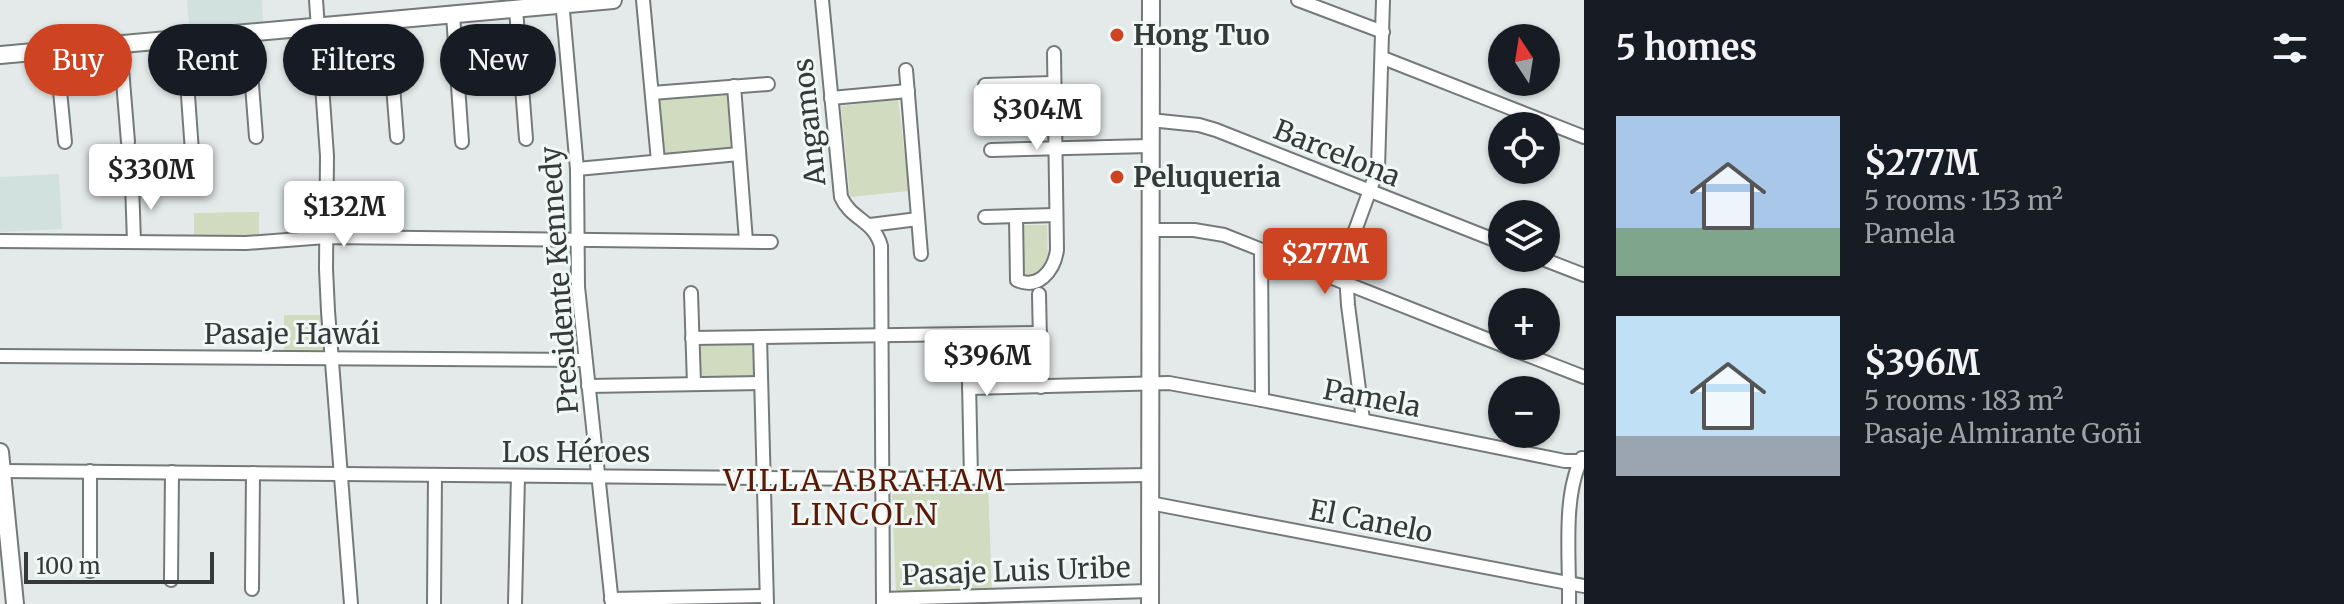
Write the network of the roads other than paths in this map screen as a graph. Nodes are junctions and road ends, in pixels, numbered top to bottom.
1 (316, 0) edge
2 (613, 0) edge
3 (643, 0) edge
4 (822, 0) edge
5 (1151, 0) edge
6 (1298, 0) edge
7 (1383, 0) edge
8 (562, 2) edge
9 (516, 9) junction
10 (453, 15) junction
11 (388, 21) junction
12 (318, 24) edge
13 (358, 24) edge
14 (1383, 32) junction
15 (24, 53) edge
16 (1054, 53) dead end
17 (0, 55) edge
18 (1383, 58) junction
19 (906, 70) dead end
20 (1054, 83) junction
21 (768, 84) dead end
22 (985, 85) dead end
23 (734, 86) junction
24 (908, 91) junction
25 (652, 93) junction
26 (60, 96) edge
27 (124, 96) edge
28 (188, 96) edge
29 (253, 96) edge
30 (323, 96) edge
31 (831, 98) junction
32 (1150, 120) junction
33 (256, 137) dead end
34 (397, 137) dead end
35 (1584, 137) edge
36 (526, 139) dead end
37 (65, 142) dead end
38 (128, 142) dead end
39 (462, 142) dead end
40 (1150, 146) junction
41 (1055, 149) junction
42 (991, 150) dead end
43 (192, 152) dead end
44 (739, 154) junction
45 (658, 161) junction
46 (577, 169) junction
47 (132, 183) dead end
48 (1370, 192) junction
49 (1056, 215) junction
50 (1016, 216) junction
51 (985, 217) dead end
52 (918, 219) junction
53 (870, 225) junction
54 (1151, 230) junction
55 (326, 237) junction
56 (1488, 238) edge
57 (576, 239) junction
58 (0, 241) edge
59 (746, 241) junction
60 (134, 242) junction
61 (771, 242) dead end
62 (1261, 250) junction
63 (921, 254) dead end
64 (1560, 266) edge
65 (1584, 275) edge
66 (1346, 285) junction
67 (691, 293) dead end
68 (1039, 294) dead end
69 (1040, 333) junction
70 (968, 334) junction
71 (881, 335) junction
72 (760, 337) junction
73 (692, 338) junction
74 (1488, 340) edge
75 (0, 356) edge
76 (332, 358) junction
77 (585, 360) junction
78 (1540, 360) edge
79 (1584, 377) edge
80 (761, 383) junction
81 (694, 384) junction
82 (1151, 384) junction
83 (594, 386) junction
84 (1041, 387) junction
85 (969, 388) junction
86 (1262, 400) junction
87 (1363, 420) junction
88 (0, 452) edge
89 (1583, 459) edge
90 (2, 471) edge
91 (90, 471) junction
92 (172, 472) junction
93 (253, 473) junction
94 (341, 474) junction
95 (435, 475) junction
96 (1150, 475) junction
97 (518, 476) junction
98 (598, 476) junction
99 (763, 478) junction
100 (971, 478) junction
101 (881, 479) junction
102 (1150, 503) junction
103 (5, 550) edge
104 (90, 571) dead end
105 (171, 580) dead end
106 (1570, 583) junction
107 (1584, 586) edge
108 (252, 589) dead end
109 (1150, 598) edge
110 (712, 600) edge
111 (766, 600) edge
112 (972, 600) edge
113 (612, 601) edge
114 (883, 602) edge
115 (15, 604) edge
116 (351, 604) edge
117 (434, 604) edge
118 (515, 604) edge
119 (1569, 604) edge

1 - 12 street
2 - 8 street
3 - 25 street
4 - 31 street, Angamos
5 - 32 street
6 - 14 street
7 - 14 street
8 - 9 street
8 - 46 street, Presidente Kennedy
9 - 10 street
9 - 36 street
10 - 11 street
10 - 39 street
11 - 13 street
11 - 34 street
14 - 18 street
15 - 17 street
16 - 20 street
18 - 35 street
18 - 48 street
19 - 24 street
20 - 22 street
20 - 41 street
21 - 23 street
23 - 25 street
23 - 44 street
24 - 31 street
24 - 52 street
25 - 45 street
26 - 37 street
27 - 38 street
28 - 43 street
29 - 33 street
30 - 55 street
31 - 53 street, Angamos
32 - 40 street
32 - 48 street, Barcelona
40 - 41 street
40 - 54 street
41 - 42 street
41 - 49 street
44 - 45 street
44 - 59 street
45 - 46 street
46 - 57 street, Presidente Kennedy
47 - 60 street
48 - 56 street, Barcelona
48 - 66 street
49 - 50 street
49 - 50 street
50 - 51 street
52 - 53 street
52 - 63 street
53 - 71 street
54 - 62 street
54 - 82 street
55 - 57 street
55 - 60 street
55 - 76 street
57 - 59 street
57 - 77 street, Presidente Kennedy
58 - 60 street
59 - 61 street
62 - 66 street
62 - 86 street
64 - 65 street
66 - 74 street
66 - 87 street
67 - 73 street
68 - 69 street
69 - 70 street
69 - 84 street
70 - 71 street
70 - 85 street
71 - 72 street
71 - 101 street
72 - 73 street
72 - 80 street
73 - 81 street
75 - 76 street, Pasaje Hawái
76 - 77 street, Pasaje Hawái
76 - 94 street
77 - 83 street, Presidente Kennedy
78 - 79 street
80 - 81 street
80 - 99 street
81 - 83 street
82 - 84 street, Pamela
82 - 86 street, Pamela
82 - 96 street
83 - 98 street, Presidente Kennedy
84 - 85 street, Pamela
85 - 100 street
86 - 87 street, Pamela
87 - 89 street, Pamela
88 - 90 street
89 - 106 street
90 - 91 street, Los Héroes
90 - 103 street
91 - 92 street, Los Héroes
91 - 104 street
92 - 93 street, Los Héroes
92 - 105 street
93 - 94 street, Los Héroes
93 - 108 street
94 - 95 street, Los Héroes
94 - 116 street
95 - 97 street, Los Héroes
95 - 117 street
96 - 100 street, Los Héroes
96 - 102 street
97 - 98 street, Los Héroes
97 - 118 street
98 - 99 street, Los Héroes
98 - 113 street, Presidente Kennedy
99 - 101 street, Los Héroes
99 - 111 street
100 - 101 street, Los Héroes
101 - 114 street
102 - 106 street, El Canelo
102 - 109 street
103 - 115 street
106 - 107 street, El Canelo
106 - 119 street
109 - 112 street, Pasaje Luis Uribe
110 - 111 street
110 - 113 street
112 - 114 street, Pasaje Luis Uribe

